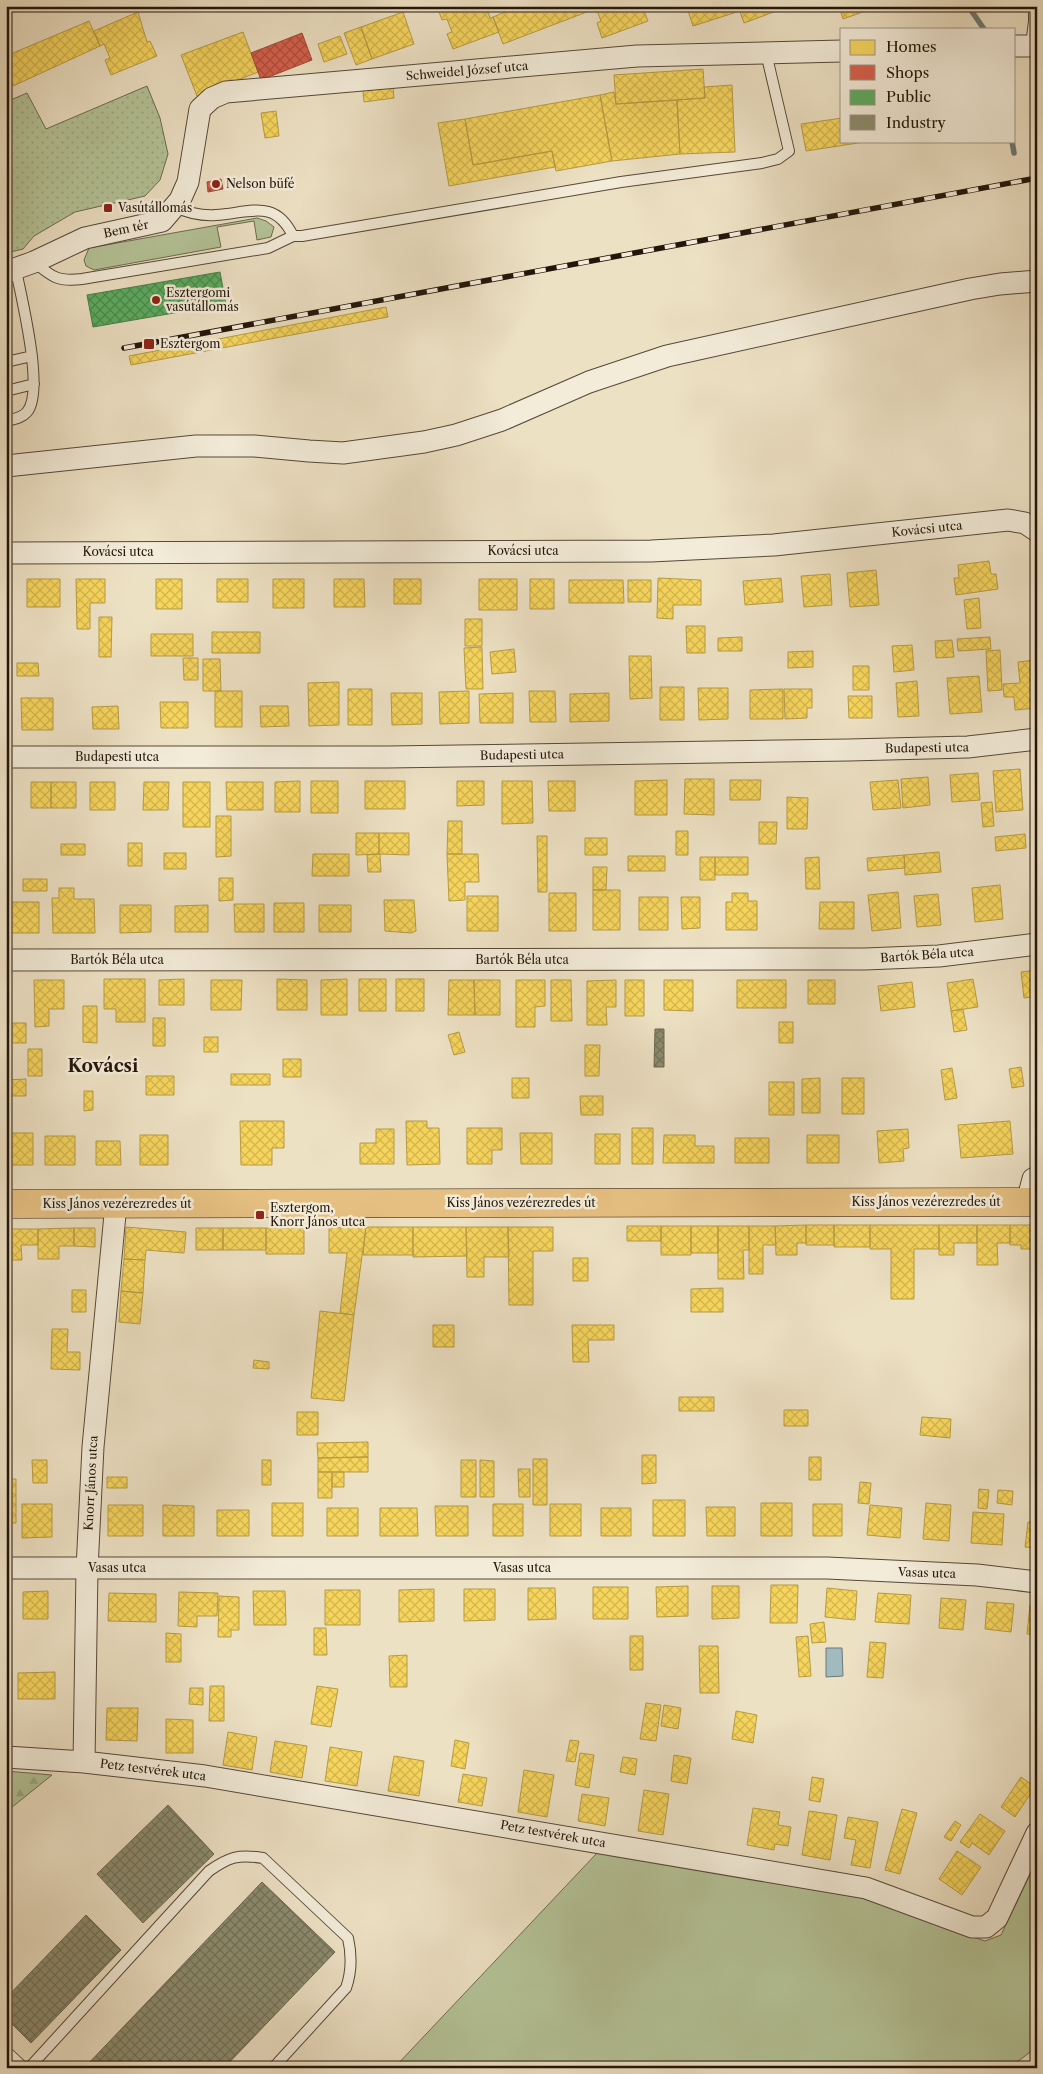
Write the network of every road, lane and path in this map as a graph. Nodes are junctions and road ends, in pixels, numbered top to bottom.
1 (1034, 6) edge
2 (1027, 46) edge
3 (840, 51) edge
4 (766, 53) junction
5 (175, 207) junction
6 (293, 236) junction
7 (19, 268) edge
8 (1037, 281) edge
9 (32, 356) junction
10 (6, 362) edge
11 (34, 384) junction
12 (6, 391) edge
13 (6, 421) edge
14 (6, 466) edge
15 (1036, 530) edge
16 (6, 553) edge
17 (1037, 739) edge
18 (6, 757) edge
19 (1037, 944) edge
20 (6, 960) edge
21 (1037, 1177) edge
22 (1032, 1202) edge
23 (6, 1204) edge
24 (116, 1204) junction
25 (6, 1568) edge
26 (87, 1568) junction
27 (1037, 1582) edge
28 (6, 1757) edge
29 (84, 1762) junction
30 (1037, 1833) edge
31 (6, 2051) edge
32 (24, 2068) edge
33 (29, 2068) edge
34 (272, 2068) edge

1 - 2 lane
3 - 4 street, Schweidel József utca
4 - 5 street, Schweidel József utca
4 - 6 lane
5 - 6 lane
5 - 7 street, Bem tér
6 - 7 lane
7 - 9 lane
8 - 14 street
9 - 10 lane
9 - 11 lane
11 - 12 lane
11 - 13 lane
15 - 16 street, Kovácsi utca
17 - 18 street, Budapesti utca
19 - 20 street, Bartók Béla utca
21 - 22 street
22 - 24 main road, Kiss János vezérezredes út
23 - 24 main road, Kiss János vezérezredes út
24 - 26 street, Knorr János utca
25 - 26 street, Vasas utca
26 - 27 street, Vasas utca
26 - 29 street, Knorr János utca
28 - 29 street, Petz testvérek utca
29 - 30 street, Petz testvérek utca
31 - 32 lane
33 - 34 lane

